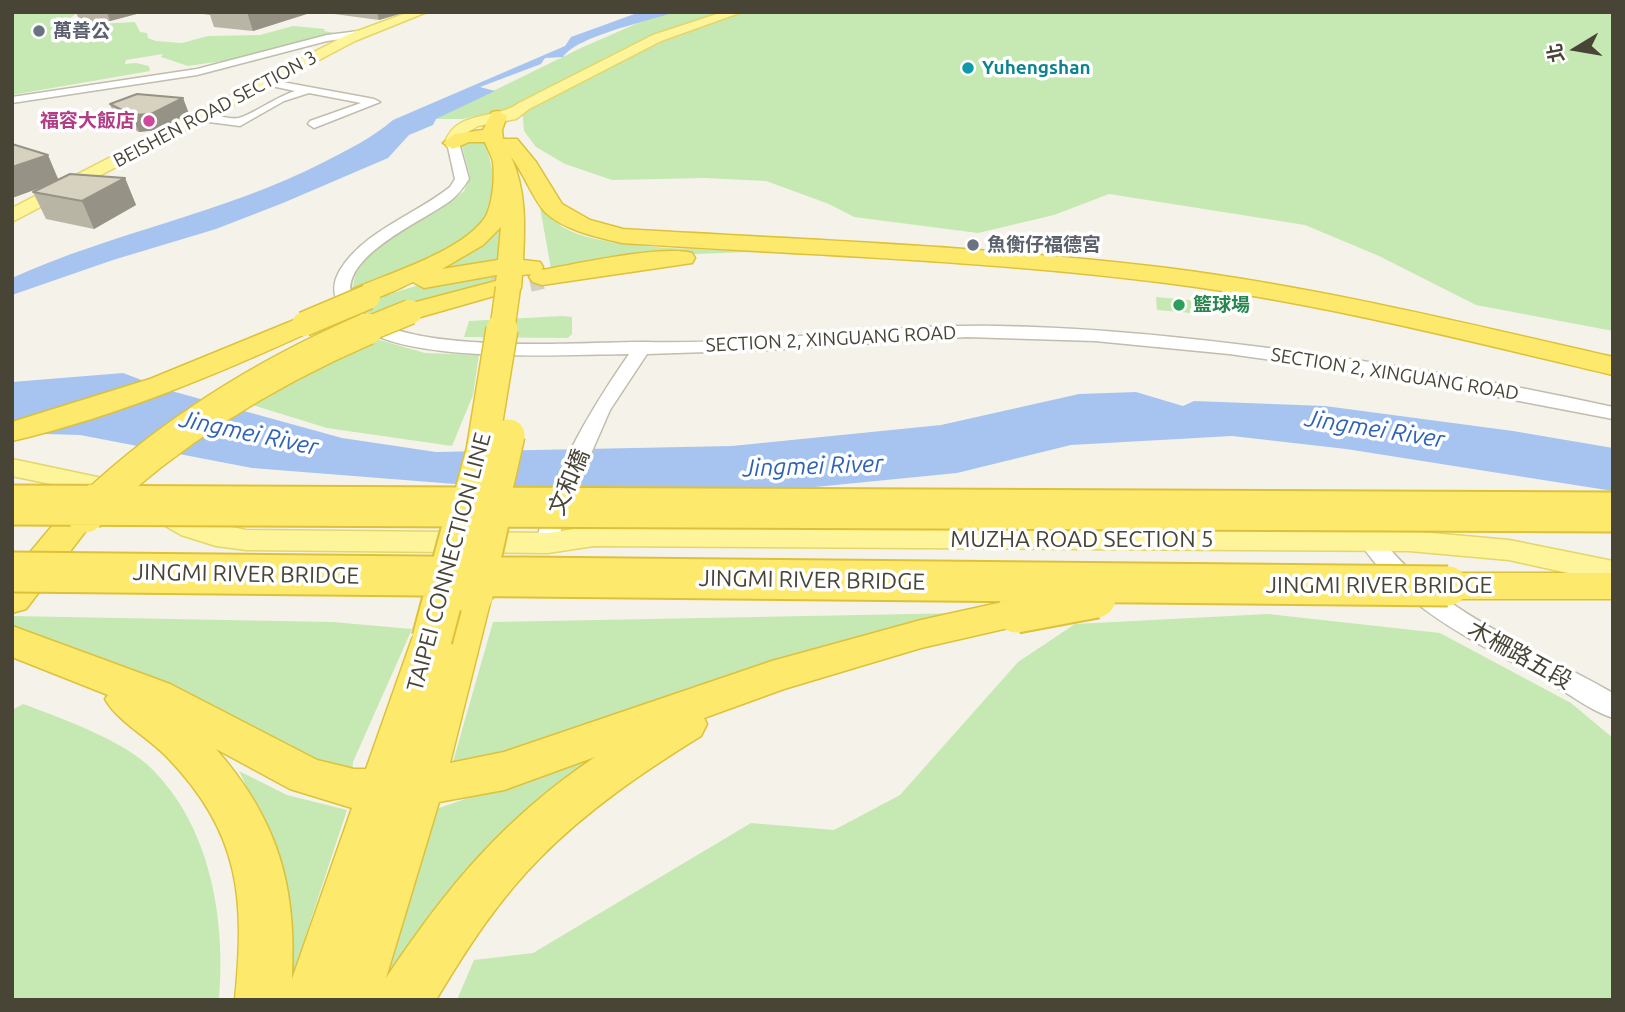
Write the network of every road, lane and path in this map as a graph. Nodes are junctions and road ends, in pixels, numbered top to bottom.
1 (421, 12) edge
2 (725, 12) edge
3 (736, 12) edge
4 (359, 34) junction
5 (266, 82) junction
6 (305, 91) junction
7 (336, 95) junction
8 (12, 100) edge
9 (313, 103) dead end
10 (504, 116) junction
11 (201, 117) junction
12 (314, 124) dead end
13 (453, 143) junction
14 (502, 147) junction
15 (12, 216) edge
16 (918, 254) junction
17 (519, 278) junction
18 (365, 295) junction
19 (643, 348) junction
20 (1613, 366) edge
21 (1613, 413) edge
22 (12, 432) edge
23 (12, 467) edge
24 (12, 505) edge
25 (1613, 512) edge
26 (549, 536) junction
27 (1376, 550) junction
28 (12, 572) edge
29 (1613, 572) edge
30 (1613, 584) edge
31 (1448, 586) junction
32 (12, 600) edge
33 (12, 641) edge
34 (847, 654) junction
35 (148, 702) junction
36 (1613, 707) edge
37 (403, 786) junction
38 (263, 1000) edge
39 (313, 1000) edge
40 (351, 1000) edge
41 (404, 1000) edge

1 - 4 main road, BEISHEN ROAD SECTION 3
2 - 10 main road
3 - 10 main road
4 - 5 main road, BEISHEN ROAD SECTION 3
4 - 8 street
5 - 6 street
5 - 11 main road, BEISHEN ROAD SECTION 3
6 - 7 street
6 - 11 street
7 - 9 street
7 - 12 street
10 - 13 main road
10 - 14 highway, TAIPEI CONNECTION LINE
11 - 15 main road, BEISHEN ROAD SECTION 3
13 - 14 highway
13 - 19 street, SECTION 2, XINGUANG ROAD
14 - 16 highway
14 - 17 highway, TAIPEI CONNECTION LINE
14 - 18 highway
16 - 17 highway
16 - 20 highway
17 - 18 highway
17 - 32 highway, bridge
17 - 37 highway, TAIPEI CONNECTION LINE, bridge
17 - 37 highway, TAIPEI CONNECTION LINE, bridge
18 - 22 highway, bridge
19 - 21 street, SECTION 2, XINGUANG ROAD
19 - 26 street, 文和橋
23 - 26 main road, MUZHA ROAD SECTION 5
24 - 25 highway, bridge
26 - 27 main road, MUZHA ROAD SECTION 5
27 - 29 main road, MUZHA ROAD SECTION 5
27 - 30 main road, MUZHA ROAD SECTION 5
27 - 36 street, 木柵路五段
28 - 31 highway, JINGMI RIVER BRIDGE, bridge
30 - 31 highway, JINGMI RIVER BRIDGE
31 - 34 highway, bridge
33 - 35 highway
34 - 37 highway
34 - 41 highway
35 - 37 highway
35 - 38 highway
37 - 39 highway, TAIPEI CONNECTION LINE
37 - 40 highway, TAIPEI CONNECTION LINE

